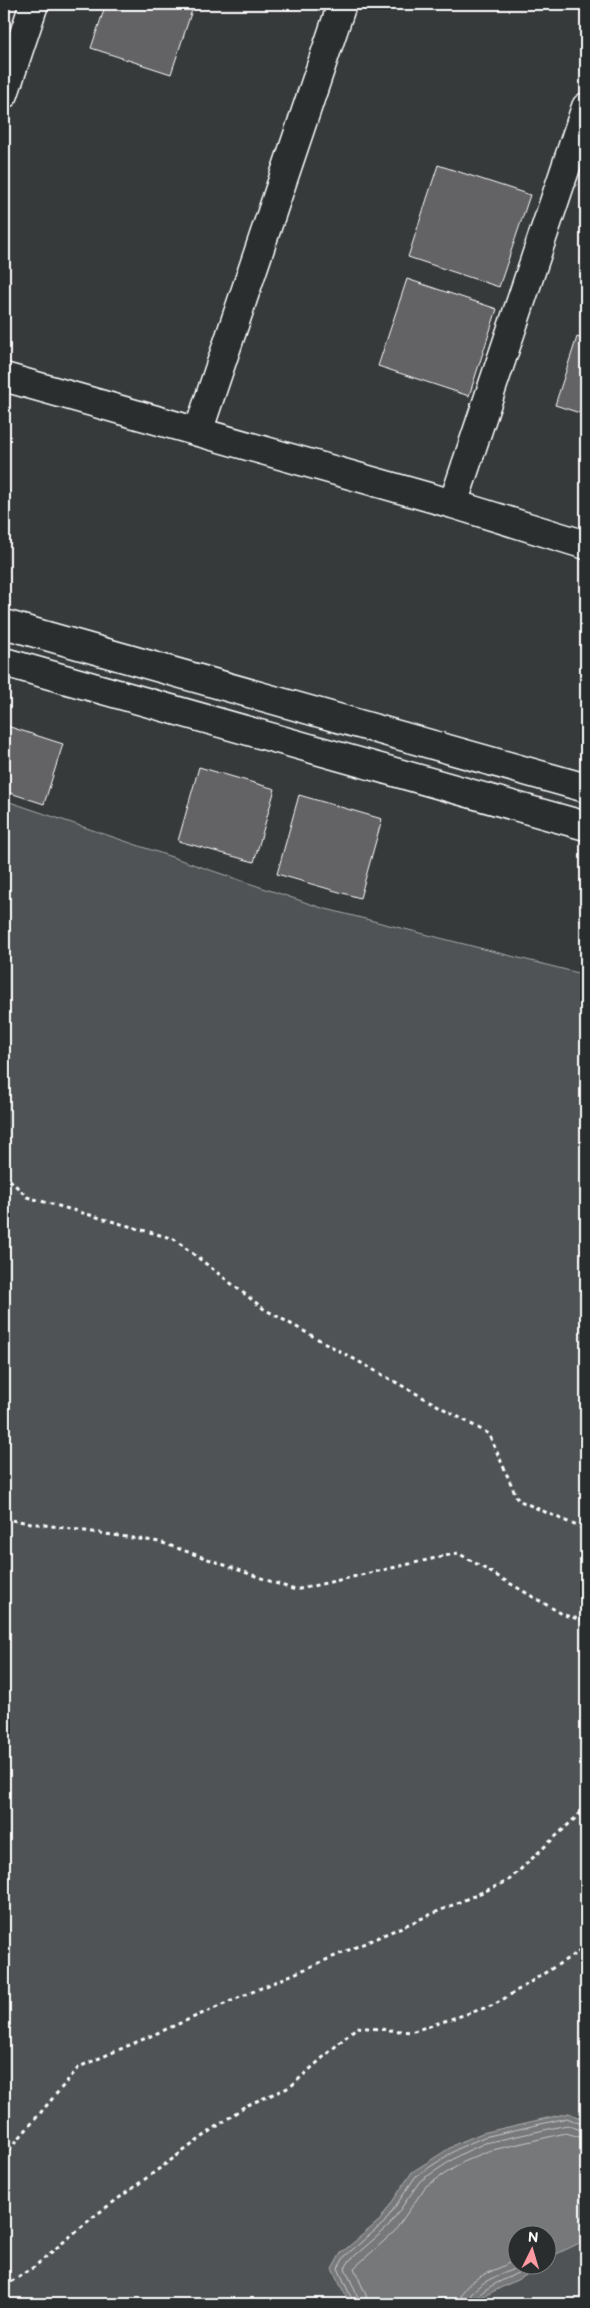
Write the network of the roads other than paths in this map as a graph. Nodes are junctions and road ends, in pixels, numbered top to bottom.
1 (34, 4) edge
2 (342, 4) edge
3 (4, 94) edge
4 (586, 107) edge
5 (4, 377) edge
6 (198, 432) junction
7 (453, 504) junction
8 (586, 545) edge
9 (4, 624) edge
10 (4, 662) edge
11 (586, 788) edge
12 (586, 826) edge

1 - 3 street
2 - 6 street
4 - 7 street
5 - 6 street
6 - 7 street
7 - 8 street
9 - 11 street
10 - 12 street

